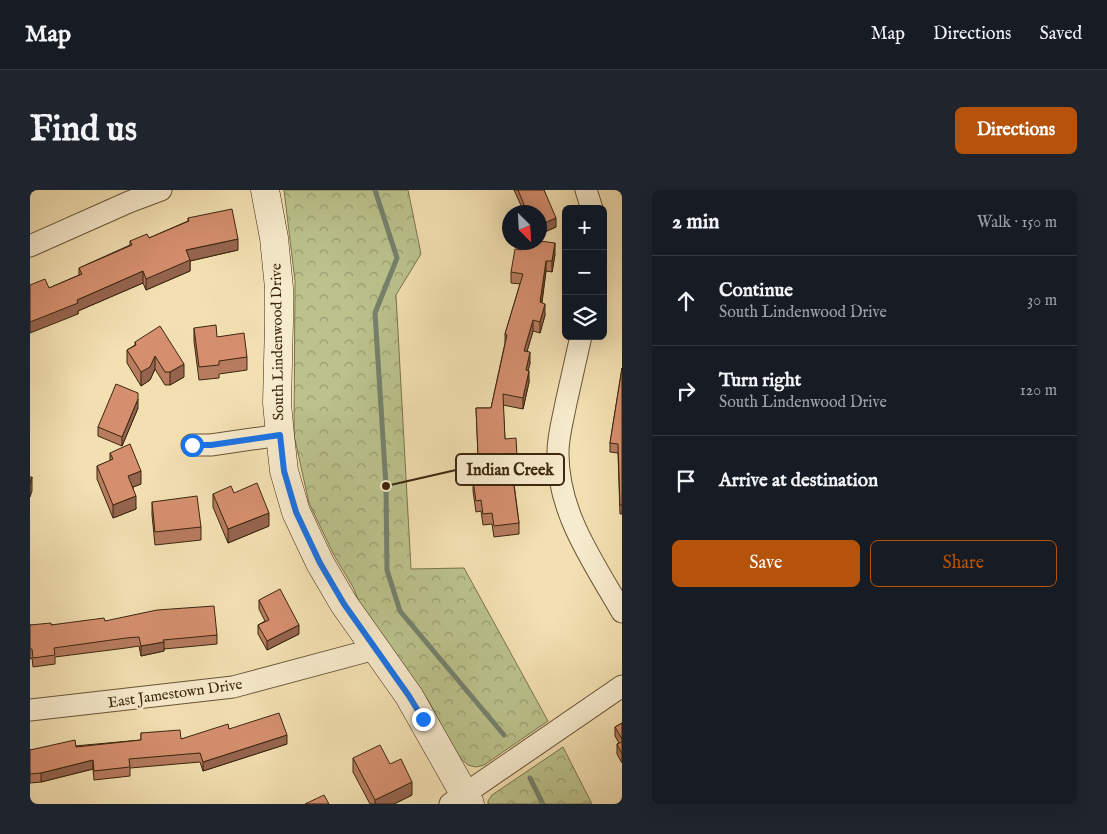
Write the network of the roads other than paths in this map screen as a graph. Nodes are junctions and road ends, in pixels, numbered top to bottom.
1 (161, 190) edge
2 (265, 190) edge
3 (586, 190) edge
4 (591, 205) edge
5 (30, 246) edge
6 (580, 340) edge
7 (280, 435) junction
8 (192, 445) dead end
9 (622, 612) edge
10 (375, 649) junction
11 (622, 686) edge
12 (30, 710) edge
13 (461, 801) edge

1 - 5 street
2 - 7 street, South Lindenwood Drive
3 - 4 street
6 - 9 street
7 - 8 street, South Lindenwood Drive
7 - 10 street, South Lindenwood Drive
10 - 12 street, East Jamestown Drive
10 - 13 street, South Lindenwood Drive
11 - 13 street

